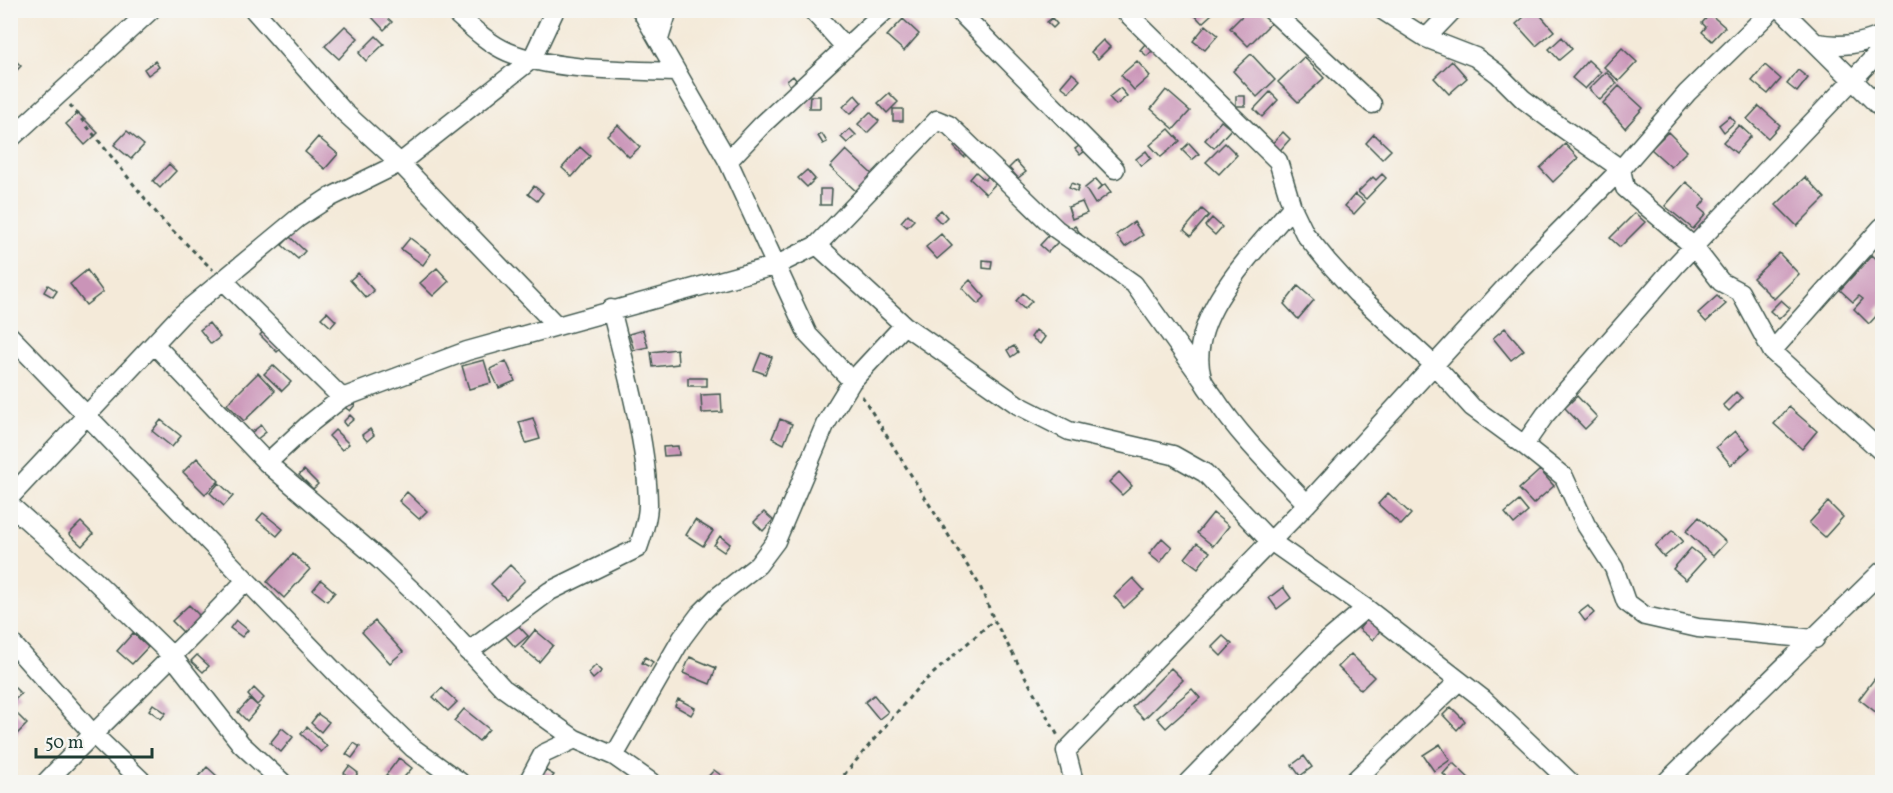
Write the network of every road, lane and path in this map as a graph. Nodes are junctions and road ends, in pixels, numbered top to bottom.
1 (152, 10) edge
2 (254, 10) edge
3 (452, 10) edge
4 (555, 10) edge
5 (641, 10) edge
6 (668, 10) edge
7 (812, 10) edge
8 (886, 10) edge
9 (958, 10) edge
10 (1124, 10) edge
11 (1271, 10) edge
12 (1382, 10) edge
13 (1453, 10) edge
14 (1772, 10) edge
15 (1782, 10) edge
16 (1882, 35) edge
17 (1426, 38) junction
18 (659, 39) junction
19 (1817, 43) junction
20 (846, 48) junction
21 (1882, 49) edge
22 (532, 59) junction
23 (676, 72) junction
24 (1854, 79) junction
25 (61, 93) junction
26 (1372, 104) dead end
27 (1882, 109) edge
28 (10, 139) edge
29 (728, 161) junction
30 (400, 163) junction
31 (1115, 169) dead end
32 (1621, 170) junction
33 (1292, 207) junction
34 (1882, 227) edge
35 (817, 245) junction
36 (1693, 246) junction
37 (777, 265) junction
38 (223, 280) junction
39 (611, 309) junction
40 (904, 325) junction
41 (557, 326) junction
42 (10, 336) edge
43 (154, 344) junction
44 (1772, 351) junction
45 (1435, 366) junction
46 (1202, 379) junction
47 (852, 381) junction
48 (342, 399) junction
49 (87, 417) junction
50 (1524, 445) junction
51 (1882, 452) edge
52 (267, 464) junction
53 (10, 497) edge
54 (1307, 504) junction
55 (10, 505) edge
56 (1269, 540) junction
57 (1882, 571) edge
58 (245, 581) junction
59 (1366, 608) junction
60 (994, 620) junction
61 (1815, 639) junction
62 (10, 641) edge
63 (468, 652) junction
64 (173, 657) junction
65 (1459, 681) junction
66 (94, 735) junction
67 (575, 739) junction
68 (1066, 751) junction
69 (614, 756) junction
70 (434, 776) edge
71 (46, 783) edge
72 (143, 783) edge
73 (282, 783) edge
74 (460, 783) edge
75 (528, 783) edge
76 (651, 783) edge
77 (838, 783) edge
78 (1074, 783) edge
79 (1188, 783) edge
80 (1353, 783) edge
81 (1570, 783) edge
82 (1666, 783) edge

1 - 25 street
2 - 30 street
3 - 22 street
4 - 22 street
5 - 18 street
6 - 18 street
7 - 20 street
8 - 20 street
9 - 31 street
10 - 33 street
11 - 26 street
12 - 17 street
13 - 17 street
14 - 32 street
15 - 19 street
16 - 19 street
17 - 32 street
18 - 23 street
19 - 24 street
20 - 29 street
21 - 24 street
22 - 23 street
22 - 30 street
23 - 29 street
24 - 27 street
24 - 36 street
25 - 28 street
25 - 38 path
29 - 37 street
30 - 38 street
30 - 41 street
32 - 36 street
32 - 45 street
33 - 45 street
33 - 46 street
34 - 44 street
35 - 37 street
35 - 40 street
35 - 46 street
36 - 44 street
36 - 50 street
37 - 39 street
37 - 47 street
38 - 43 street
38 - 48 street
39 - 41 street
39 - 63 street
40 - 47 street
40 - 56 street
41 - 48 street
42 - 49 street
43 - 49 street
43 - 52 street
44 - 51 street
45 - 50 street
45 - 54 street
46 - 54 street
47 - 60 path
47 - 69 street
48 - 52 street
49 - 53 street
49 - 58 street
50 - 61 street
52 - 63 street
54 - 56 street
55 - 64 street
56 - 59 street
56 - 68 street
57 - 61 street
58 - 64 street
58 - 70 street
59 - 65 street
59 - 79 street
60 - 68 path
60 - 77 path
61 - 82 street
62 - 66 street
63 - 67 street
64 - 66 street
64 - 73 street
65 - 80 street
65 - 81 street
66 - 71 street
66 - 72 street
67 - 69 street
67 - 75 street
68 - 78 street
69 - 76 street
70 - 74 street

